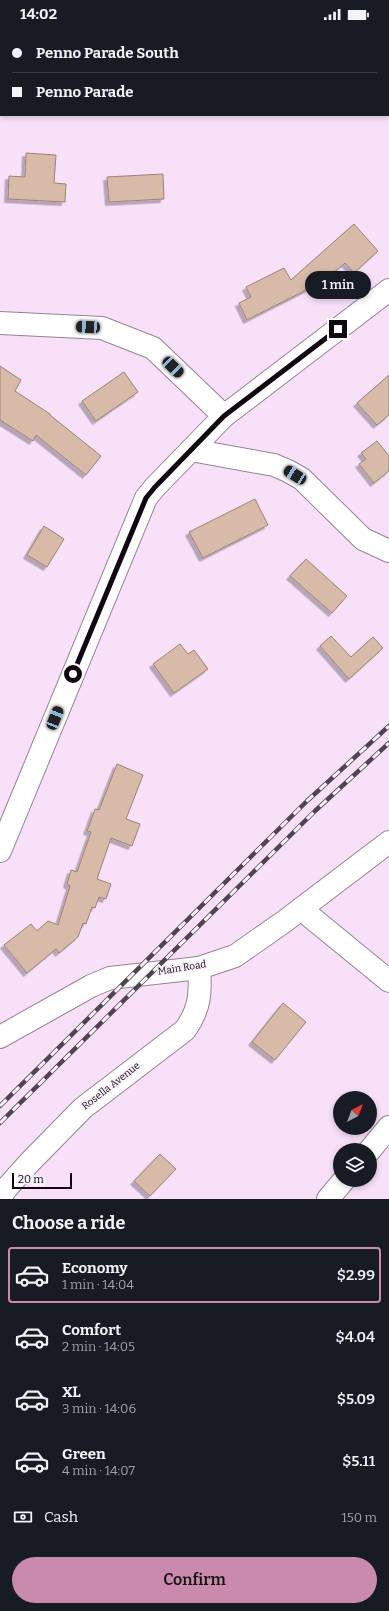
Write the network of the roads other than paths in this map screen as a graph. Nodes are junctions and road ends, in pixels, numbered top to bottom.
1 (389, 290) edge
2 (0, 323) edge
3 (224, 416) junction
4 (191, 450) junction
5 (389, 551) edge
6 (389, 842) edge
7 (0, 850) edge
8 (301, 909) junction
9 (199, 968) junction
10 (389, 980) edge
11 (0, 1037) edge
12 (389, 1127) edge
13 (376, 1143) edge
14 (338, 1187) edge
15 (0, 1199) edge
16 (328, 1199) edge

1 - 3 street
2 - 3 street
3 - 4 street
4 - 5 street
4 - 7 street
6 - 8 street, Main Road
8 - 9 street, Main Road
8 - 10 street
9 - 11 street, Main Road
9 - 15 street, Rosella Avenue
12 - 13 street
14 - 16 street

